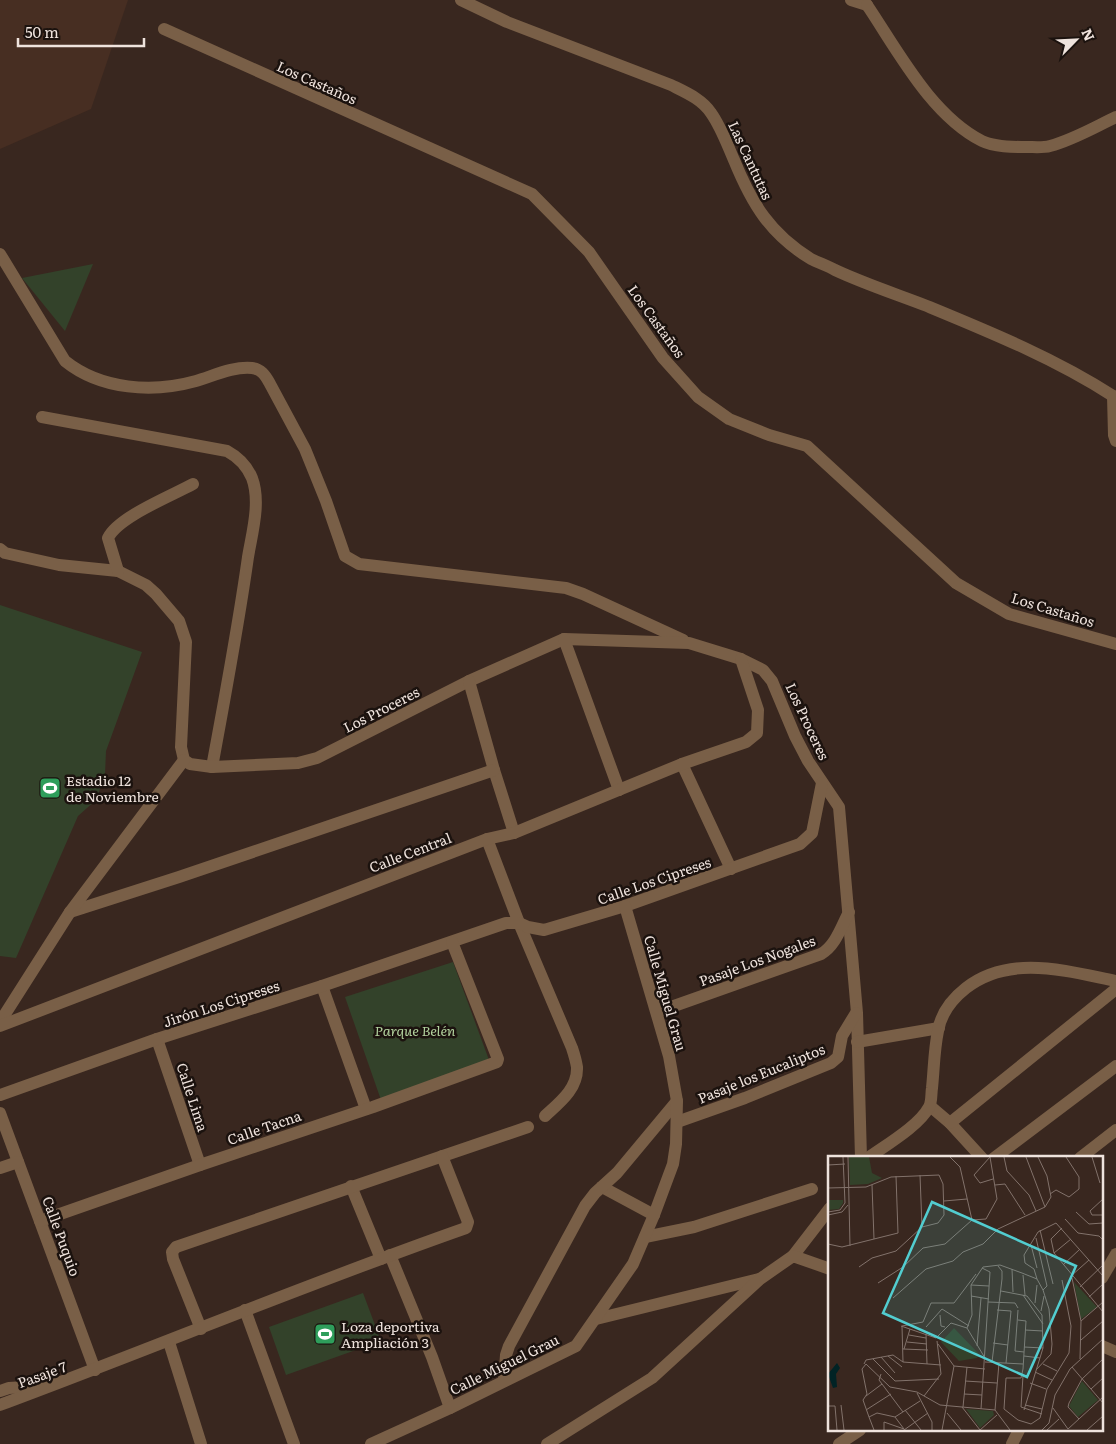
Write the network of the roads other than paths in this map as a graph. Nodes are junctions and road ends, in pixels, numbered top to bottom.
1 (461, 0) edge
2 (851, 0) edge
3 (872, 3) edge
4 (164, 29) dead end
5 (1116, 117) edge
6 (0, 254) edge
7 (1115, 395) edge
8 (42, 418) dead end
9 (1116, 441) edge
10 (193, 484) dead end
11 (0, 549) edge
12 (118, 571) junction
13 (564, 639) junction
14 (689, 643) junction
15 (1116, 644) edge
16 (741, 659) junction
17 (469, 681) junction
18 (184, 760) junction
19 (682, 764) junction
20 (212, 767) junction
21 (494, 770) junction
22 (822, 783) junction
23 (619, 790) junction
24 (514, 833) junction
25 (487, 839) junction
26 (731, 869) junction
27 (626, 906) junction
28 (70, 912) junction
29 (849, 912) junction
30 (519, 923) junction
31 (452, 942) junction
32 (1116, 981) edge
33 (322, 986) junction
34 (1116, 989) edge
35 (657, 1012) junction
36 (857, 1012) junction
37 (0, 1022) edge
38 (0, 1026) edge
39 (938, 1028) junction
40 (157, 1039) junction
41 (857, 1042) junction
42 (1116, 1066) edge
43 (0, 1095) edge
44 (677, 1101) junction
45 (930, 1106) junction
46 (366, 1109) junction
47 (0, 1113) edge
48 (545, 1116) dead end
49 (677, 1122) junction
50 (950, 1123) junction
51 (528, 1127) dead end
52 (1116, 1130) edge
53 (442, 1156) junction
54 (861, 1156) edge
55 (871, 1156) edge
56 (980, 1156) edge
57 (997, 1156) edge
58 (1083, 1156) edge
59 (18, 1162) junction
60 (200, 1165) junction
61 (0, 1168) edge
62 (351, 1186) junction
63 (602, 1187) junction
64 (812, 1188) dead end
65 (828, 1211) edge
66 (654, 1215) junction
67 (40, 1221) junction
68 (645, 1237) junction
69 (1116, 1254) edge
70 (793, 1256) junction
71 (386, 1257) junction
72 (828, 1268) edge
73 (1104, 1275) edge
74 (760, 1279) junction
75 (245, 1310) junction
76 (596, 1319) junction
77 (200, 1329) junction
78 (169, 1342) junction
79 (1104, 1347) edge
80 (1116, 1352) edge
81 (95, 1370) junction
82 (504, 1381) junction
83 (52, 1386) junction
84 (0, 1390) edge
85 (0, 1405) edge
86 (450, 1408) junction
87 (857, 1432) edge
88 (1018, 1432) edge
89 (201, 1444) edge
90 (294, 1444) edge
91 (371, 1444) edge
92 (547, 1444) edge
93 (839, 1444) edge
94 (1012, 1444) edge

1 - 7 street, Las Cantutas
2 - 3 street
3 - 5 street
4 - 15 street, Los Castaños
6 - 14 street
7 - 9 street
8 - 20 street
10 - 12 street
11 - 12 street
12 - 18 street
13 - 14 street, Los Proceres
13 - 17 street, Los Proceres
13 - 23 street
14 - 16 street, Los Proceres
16 - 19 street, Calle Central
16 - 22 street, Los Proceres
17 - 20 street, Los Proceres
17 - 21 street
18 - 20 street, Los Proceres
18 - 28 street
19 - 23 street, Calle Central
19 - 26 street
21 - 24 street
21 - 28 street
22 - 26 street, Calle Los Cipreses
22 - 29 street, Los Proceres
23 - 24 street, Calle Central
24 - 25 street, Calle Central
25 - 30 street
25 - 38 street, Calle Central
26 - 27 street, Calle Los Cipreses
27 - 30 street, Calle Los Cipreses
27 - 35 street, Calle Miguel Grau
28 - 37 street
29 - 35 street, Pasaje Los Nogales
29 - 36 street
30 - 31 street, Calle Los Cipreses
30 - 48 street
31 - 33 street, Jirón Los Cipreses
31 - 46 street, Calle Tacna
32 - 39 street
33 - 40 street, Jirón Los Cipreses
33 - 46 street
34 - 50 street
35 - 44 street, Calle Miguel Grau
36 - 41 street
36 - 49 street, Pasaje los Eucaliptos
39 - 41 street
39 - 45 street
40 - 43 street, Jirón Los Cipreses
40 - 60 street, Calle Lima
41 - 54 street
42 - 57 street
44 - 49 street, Calle Miguel Grau
44 - 63 street
45 - 50 street
45 - 55 street
46 - 60 street, Calle Tacna
47 - 59 street, Calle Puquio
49 - 66 street, Calle Miguel Grau
50 - 56 street
51 - 53 street
52 - 58 street
53 - 62 street
53 - 71 street, Pasaje 7
59 - 61 street
59 - 67 street, Calle Puquio
60 - 67 street, Calle Tacna
62 - 71 street
62 - 77 street
63 - 66 street
63 - 82 street
64 - 68 street
65 - 70 street
66 - 68 street, Calle Miguel Grau
67 - 81 street, Calle Puquio
68 - 76 street, Calle Miguel Grau
69 - 73 street
70 - 72 street
70 - 74 street
71 - 75 street, Pasaje 7
71 - 86 street
74 - 76 street
74 - 92 street
75 - 77 street, Pasaje 7
75 - 90 street
76 - 82 street, Calle Miguel Grau
77 - 78 street, Pasaje 7
78 - 81 street, Pasaje 7
78 - 89 street
79 - 80 street
81 - 83 street, Pasaje 7
82 - 86 street, Calle Miguel Grau
83 - 84 street
83 - 85 street, Pasaje 7
86 - 91 street, Calle Miguel Grau
87 - 93 street
88 - 94 street

